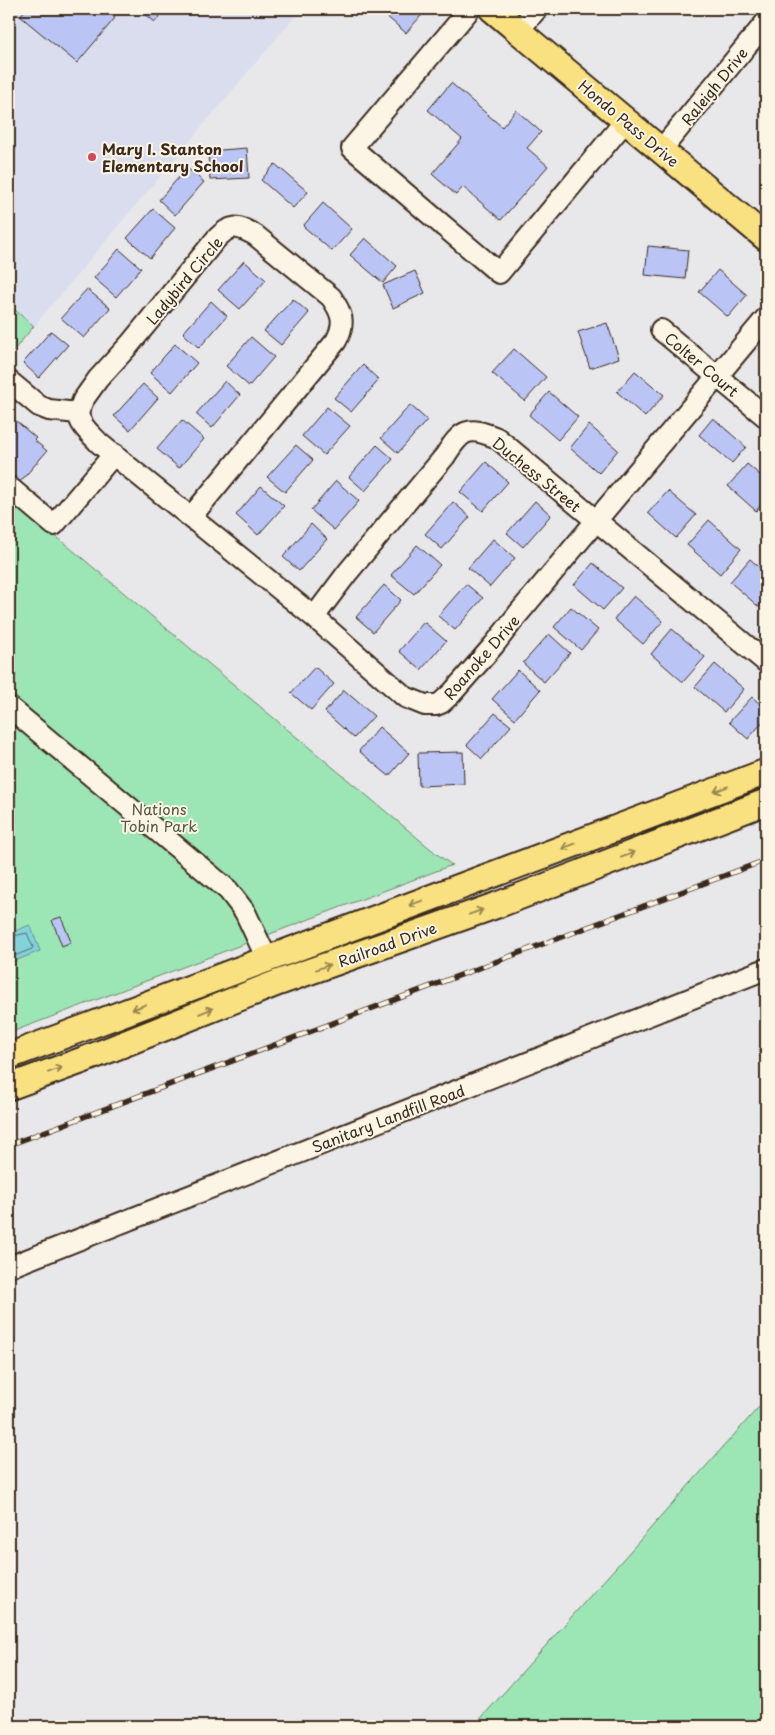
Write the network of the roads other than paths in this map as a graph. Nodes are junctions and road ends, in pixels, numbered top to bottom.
1 (470, 9) edge
2 (492, 9) edge
3 (537, 9) edge
4 (766, 22) edge
5 (518, 31) junction
6 (626, 120) junction
7 (661, 150) junction
8 (766, 238) edge
9 (766, 318) edge
10 (661, 330) dead end
11 (717, 377) junction
12 (9, 381) edge
13 (78, 413) junction
14 (766, 417) edge
15 (114, 454) junction
16 (9, 487) edge
17 (191, 516) junction
18 (596, 521) junction
19 (314, 617) junction
20 (766, 662) edge
21 (9, 707) edge
22 (766, 772) edge
23 (766, 802) edge
24 (267, 959) junction
25 (766, 970) edge
26 (277, 983) junction
27 (9, 1056) edge
28 (9, 1087) edge
29 (9, 1267) edge

1 - 6 street
2 - 5 main road, Hondo Pass Drive
3 - 5 street
4 - 7 street, Raleigh Drive
5 - 6 main road, Hondo Pass Drive
6 - 7 main road, Hondo Pass Drive
7 - 8 main road, Hondo Pass Drive
9 - 11 street, Roanoke Drive
10 - 11 street, Colter Court
11 - 14 street, Colter Court
11 - 18 street, Roanoke Drive
12 - 13 street
13 - 15 street, Roanoke Drive
13 - 17 street, Ladybird Circle
15 - 16 street
15 - 17 street, Roanoke Drive
17 - 19 street, Roanoke Drive
18 - 19 street, Roanoke Drive
18 - 19 street, Duchess Street
18 - 20 street, Duchess Street
21 - 24 street
22 -> 24 main road, Railroad Drive
26 -> 23 main road, Railroad Drive
24 - 26 main road
24 -> 27 main road, Railroad Drive
25 - 29 street, Sanitary Landfill Road
28 -> 26 main road, Railroad Drive

